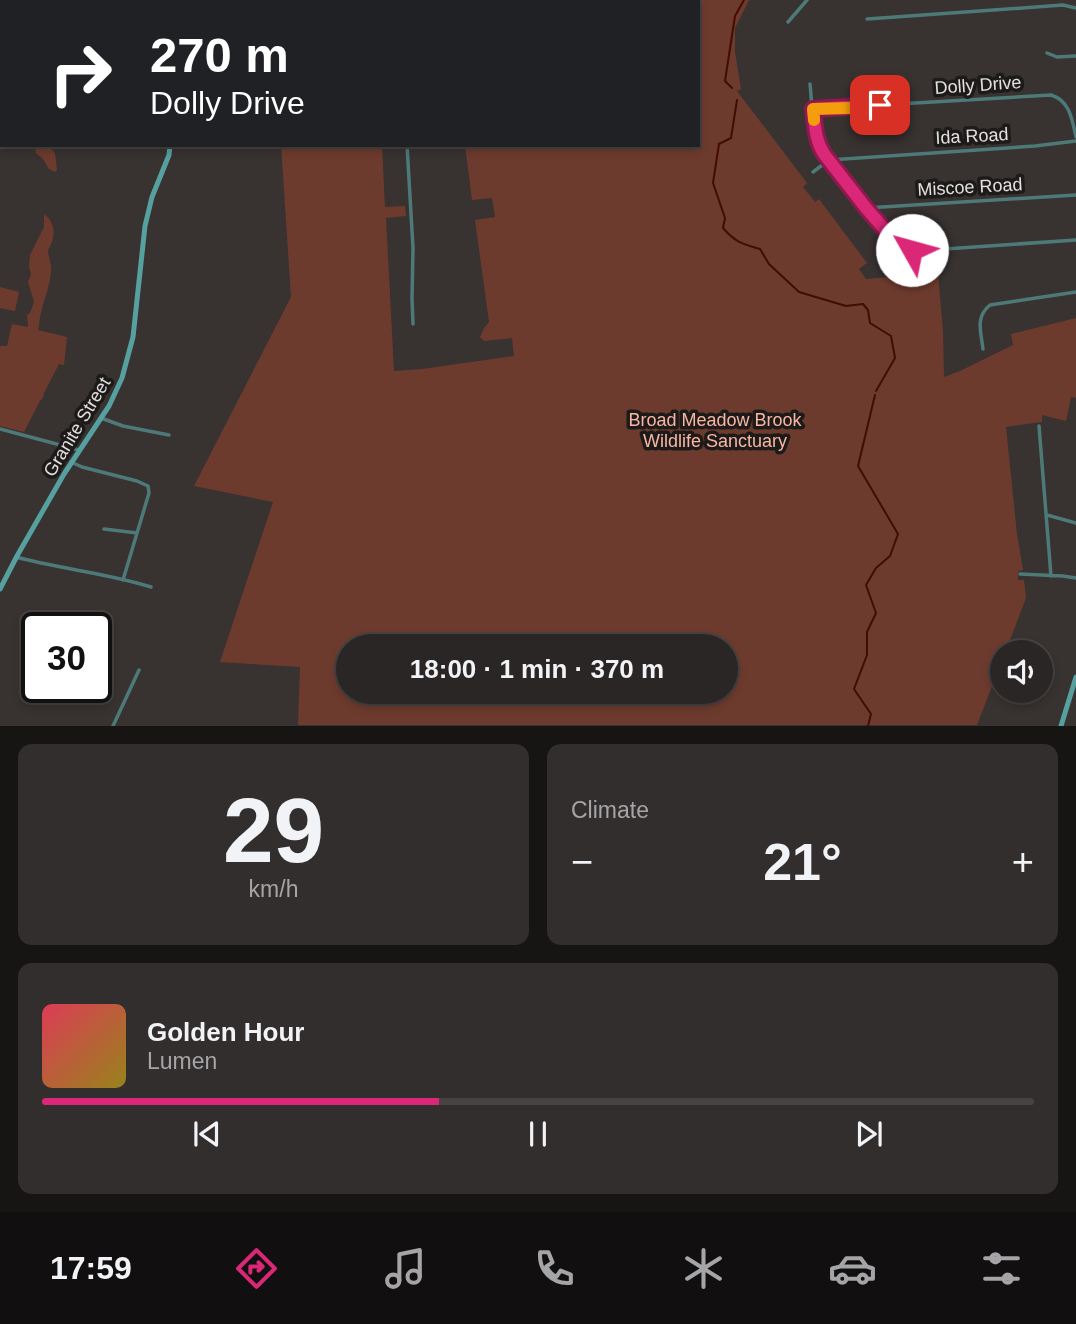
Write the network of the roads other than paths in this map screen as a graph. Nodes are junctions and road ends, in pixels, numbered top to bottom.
1 (807, 0) edge
2 (1032, 0) edge
3 (1069, 0) edge
4 (1069, 6) junction
5 (1033, 7) junction
6 (1076, 8) edge
7 (867, 19) dead end
8 (788, 22) dead end
9 (1047, 53) dead end
10 (1076, 56) edge
11 (810, 83) dead end
12 (813, 109) junction
13 (1076, 139) edge
14 (170, 147) edge
15 (407, 147) edge
16 (829, 160) junction
17 (813, 172) dead end
18 (1076, 195) edge
19 (866, 208) junction
20 (1076, 240) edge
21 (1076, 292) edge
22 (413, 324) dead end
23 (983, 349) dead end
24 (101, 418) junction
25 (1039, 426) dead end
26 (0, 429) edge
27 (169, 435) dead end
28 (79, 450) junction
29 (71, 462) junction
30 (1046, 515) junction
31 (1076, 523) edge
32 (104, 529) dead end
33 (137, 533) junction
34 (16, 556) junction
35 (1020, 574) dead end
36 (1051, 576) junction
37 (1076, 578) edge
38 (123, 580) junction
39 (150, 587) dead end
40 (0, 589) edge
41 (139, 670) dead end
42 (1076, 677) edge
43 (113, 726) edge
44 (1061, 726) edge

1 - 8 street
2 - 5 street
3 - 4 street
4 - 5 street
4 - 6 street
5 - 7 street
9 - 10 street
11 - 12 street
12 - 13 street, Dolly Drive
12 - 16 street
13 - 16 street, Ida Road
14 - 24 street, Granite Street
15 - 22 street
16 - 17 street
16 - 19 street
18 - 19 street, Miscoe Road
19 - 20 street
21 - 23 street
24 - 27 street
24 - 28 street, Granite Street
25 - 30 street
26 - 28 street
28 - 29 street, Granite Street
29 - 33 street
29 - 34 street, Granite Street
30 - 31 street
30 - 36 street
32 - 33 street
33 - 38 street
34 - 38 street
34 - 40 street, Granite Street
35 - 36 street
36 - 37 street
38 - 39 street
41 - 43 street
42 - 44 street

